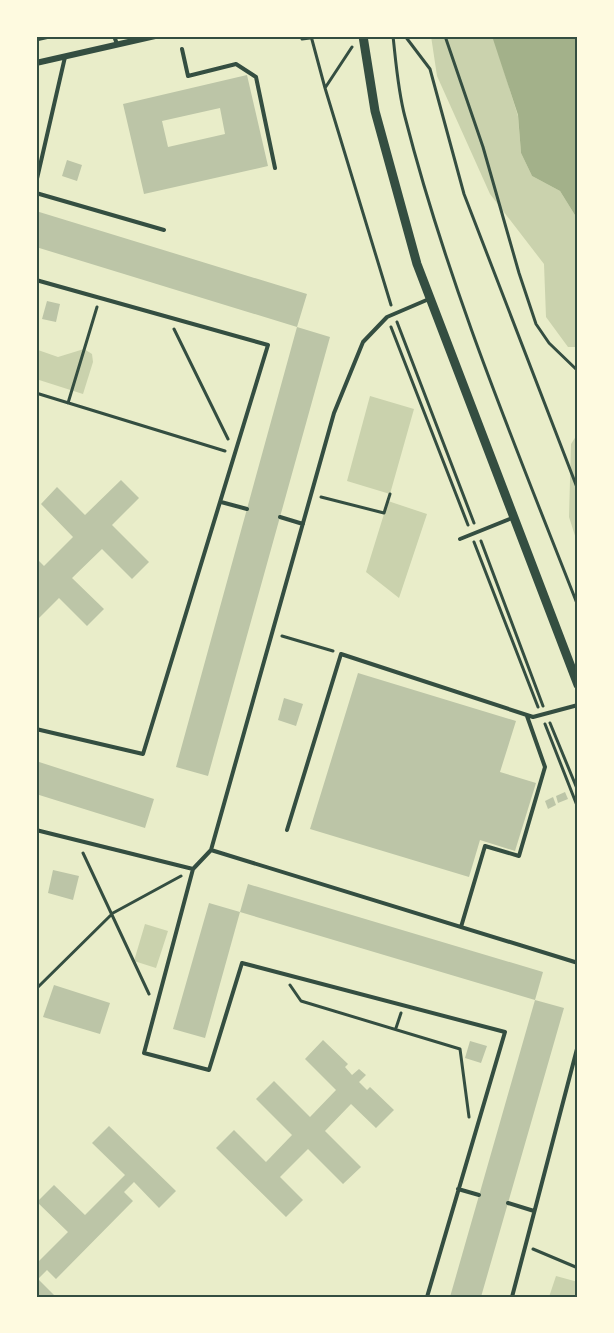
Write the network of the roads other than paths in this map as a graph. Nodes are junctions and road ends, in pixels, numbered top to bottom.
1 (114, 36) edge
2 (155, 36) edge
3 (363, 36) edge
4 (117, 44) junction
5 (182, 49) dead end
6 (65, 56) junction
7 (36, 63) edge
8 (275, 168) dead end
9 (37, 173) edge
10 (36, 183) edge
11 (36, 193) edge
12 (164, 230) dead end
13 (36, 280) edge
14 (429, 299) junction
15 (221, 502) junction
16 (247, 509) dead end
17 (280, 517) dead end
18 (513, 517) junction
19 (303, 524) junction
20 (460, 539) dead end
21 (578, 685) edge
22 (578, 705) edge
23 (526, 715) junction
24 (36, 729) edge
25 (36, 830) edge
26 (287, 830) dead end
27 (211, 850) junction
28 (193, 869) junction
29 (461, 927) junction
30 (578, 963) edge
31 (578, 1045) edge
32 (458, 1189) junction
33 (479, 1195) dead end
34 (508, 1203) dead end
35 (534, 1211) junction
36 (427, 1297) edge
37 (512, 1297) edge

1 - 4 lane
2 - 4 street
3 - 14 street
4 - 6 street
5 - 8 lane
6 - 7 street
6 - 9 lane
9 - 10 lane
11 - 12 lane
13 - 15 lane
14 - 18 street
14 - 19 lane
15 - 16 lane
15 - 24 lane
17 - 19 lane
18 - 20 lane
18 - 21 street
19 - 27 lane
22 - 23 lane
23 - 26 lane
23 - 29 lane
25 - 28 lane
27 - 28 lane
27 - 29 lane
28 - 32 lane
29 - 30 lane
31 - 35 lane
32 - 33 lane
32 - 36 lane
34 - 35 lane
35 - 37 lane

